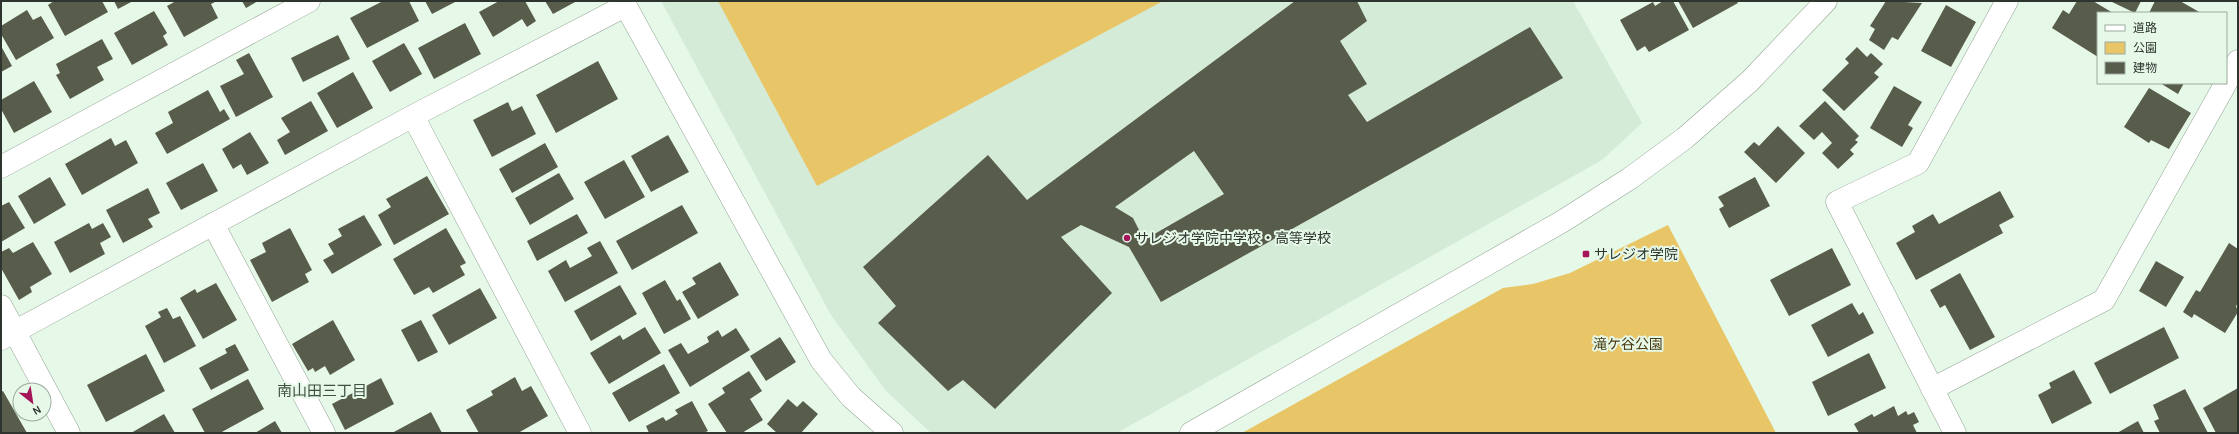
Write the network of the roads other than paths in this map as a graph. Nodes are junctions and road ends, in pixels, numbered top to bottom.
1 (309, 1) edge
2 (1826, 1) edge
3 (2008, 1) edge
4 (624, 3) edge
5 (2238, 61) edge
6 (2227, 81) edge
7 (2225, 84) edge
8 (413, 116) junction
9 (1, 167) edge
10 (213, 224) junction
11 (1, 306) edge
12 (8, 335) edge
13 (1932, 388) junction
14 (69, 433) edge
15 (324, 433) edge
16 (580, 433) edge
17 (892, 433) edge
18 (1192, 433) edge
19 (1955, 433) edge

1 - 9 street
2 - 18 street
3 - 13 street
4 - 8 street
4 - 17 street
5 - 6 street
7 - 13 street
8 - 10 street
8 - 16 street
10 - 12 street
10 - 15 street
11 - 12 street
12 - 14 street
13 - 19 street

